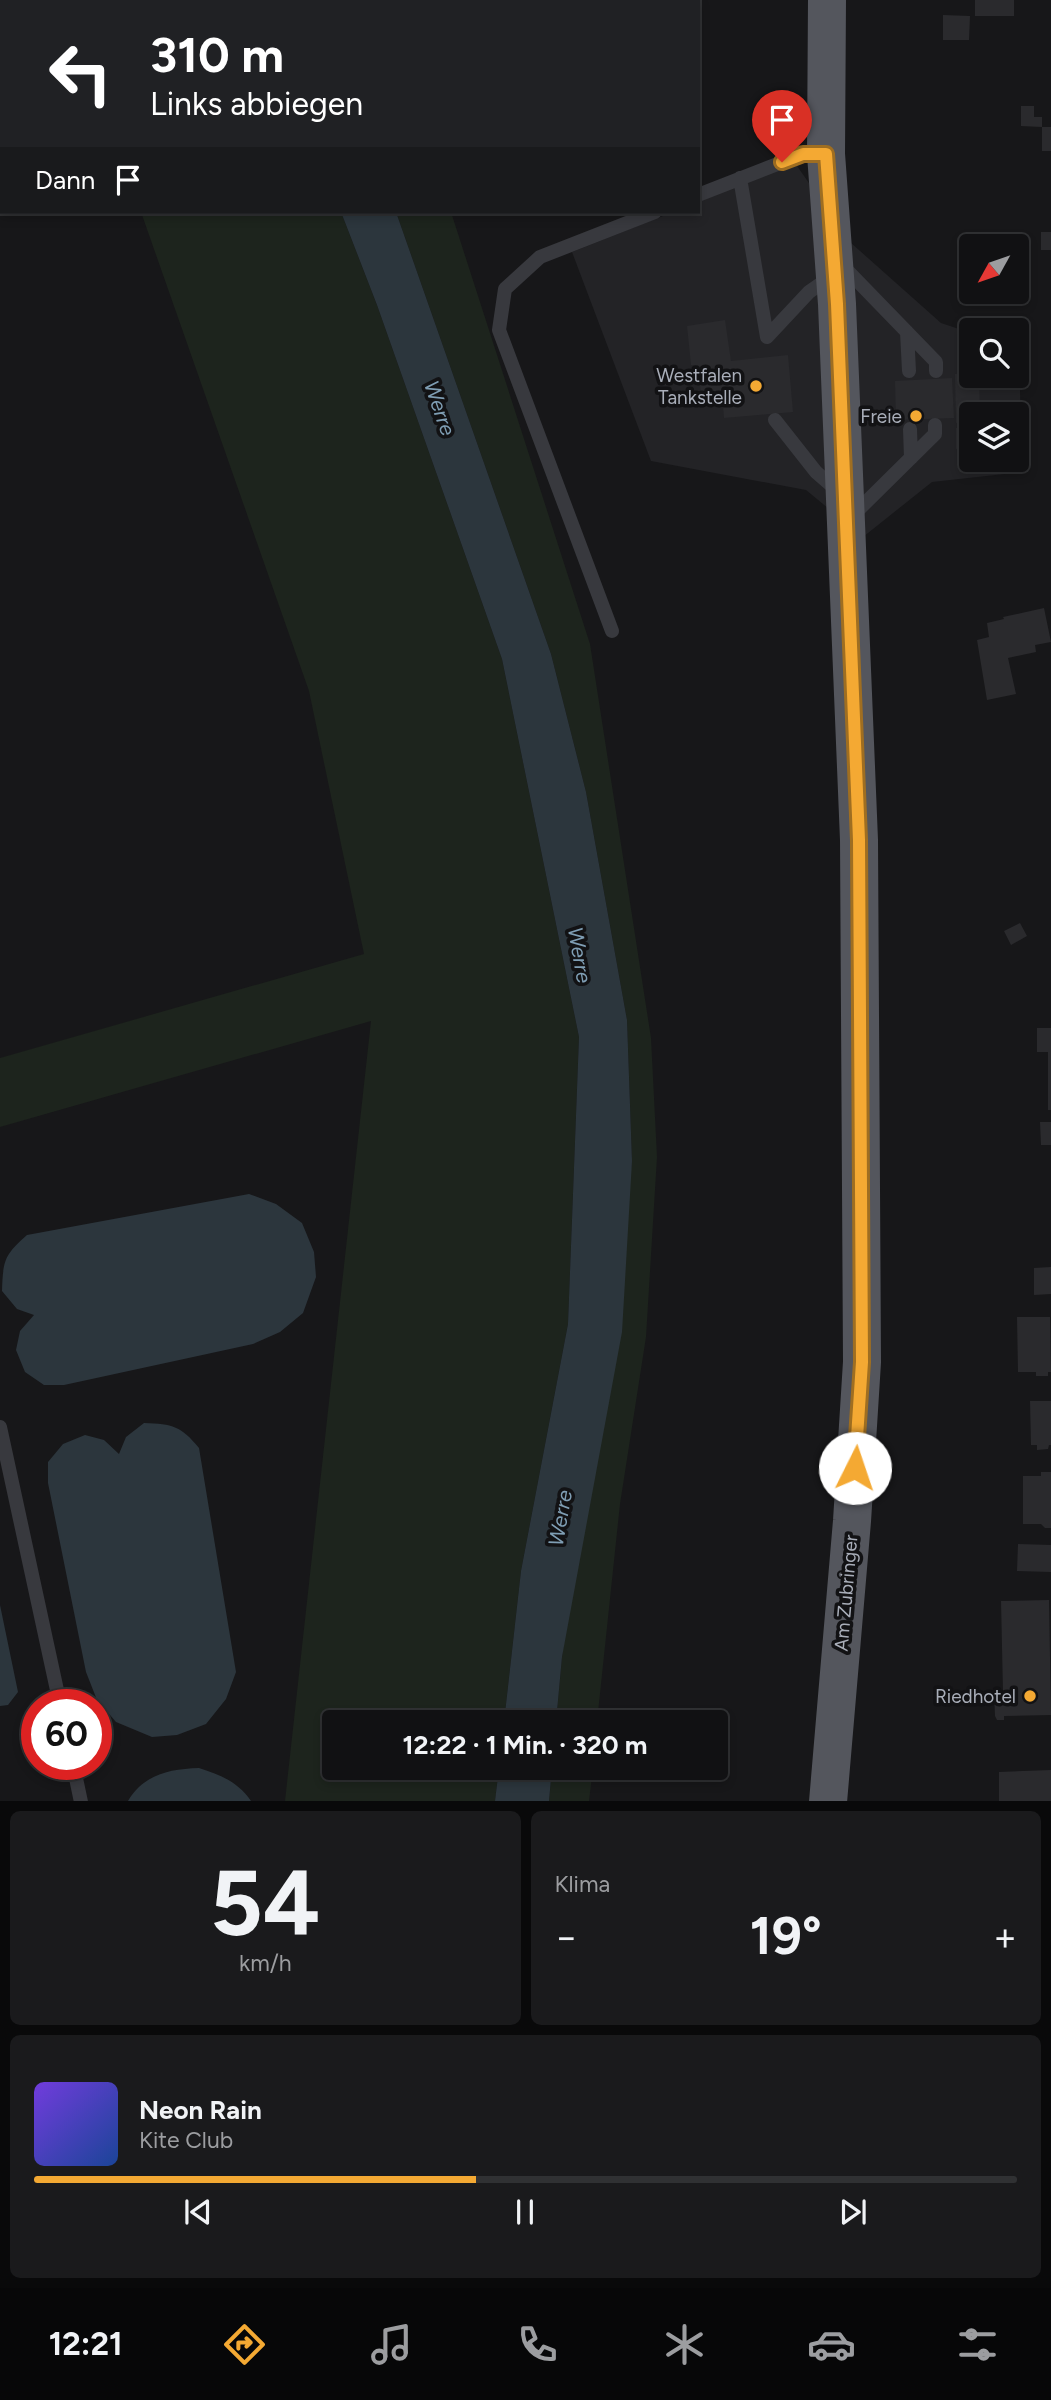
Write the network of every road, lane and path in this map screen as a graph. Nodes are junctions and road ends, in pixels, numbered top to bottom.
1 (827, 0) edge
2 (826, 154) junction
3 (740, 178) junction
4 (700, 194) edge
5 (649, 214) edge
6 (835, 265) junction
7 (907, 332) junction
8 (909, 371) dead end
9 (936, 372) dead end
10 (775, 420) dead end
11 (935, 425) dead end
12 (910, 429) dead end
13 (911, 458) junction
14 (845, 510) junction
15 (612, 631) dead end
16 (0, 1427) edge
17 (5, 1470) edge
18 (56, 1689) edge
19 (76, 1780) edge
20 (81, 1801) edge
21 (828, 1801) edge

1 - 2 main road, Am Zubringer
2 - 3 lane
2 - 6 main road, Am Zubringer
3 - 4 lane
3 - 6 lane
5 - 15 lane
6 - 7 lane
6 - 14 main road, Am Zubringer
7 - 8 lane
7 - 9 lane
10 - 14 lane
11 - 13 lane
12 - 13 lane
13 - 14 lane
14 - 21 main road, Am Zubringer
16 - 17 lane
17 - 18 lane
19 - 20 lane

